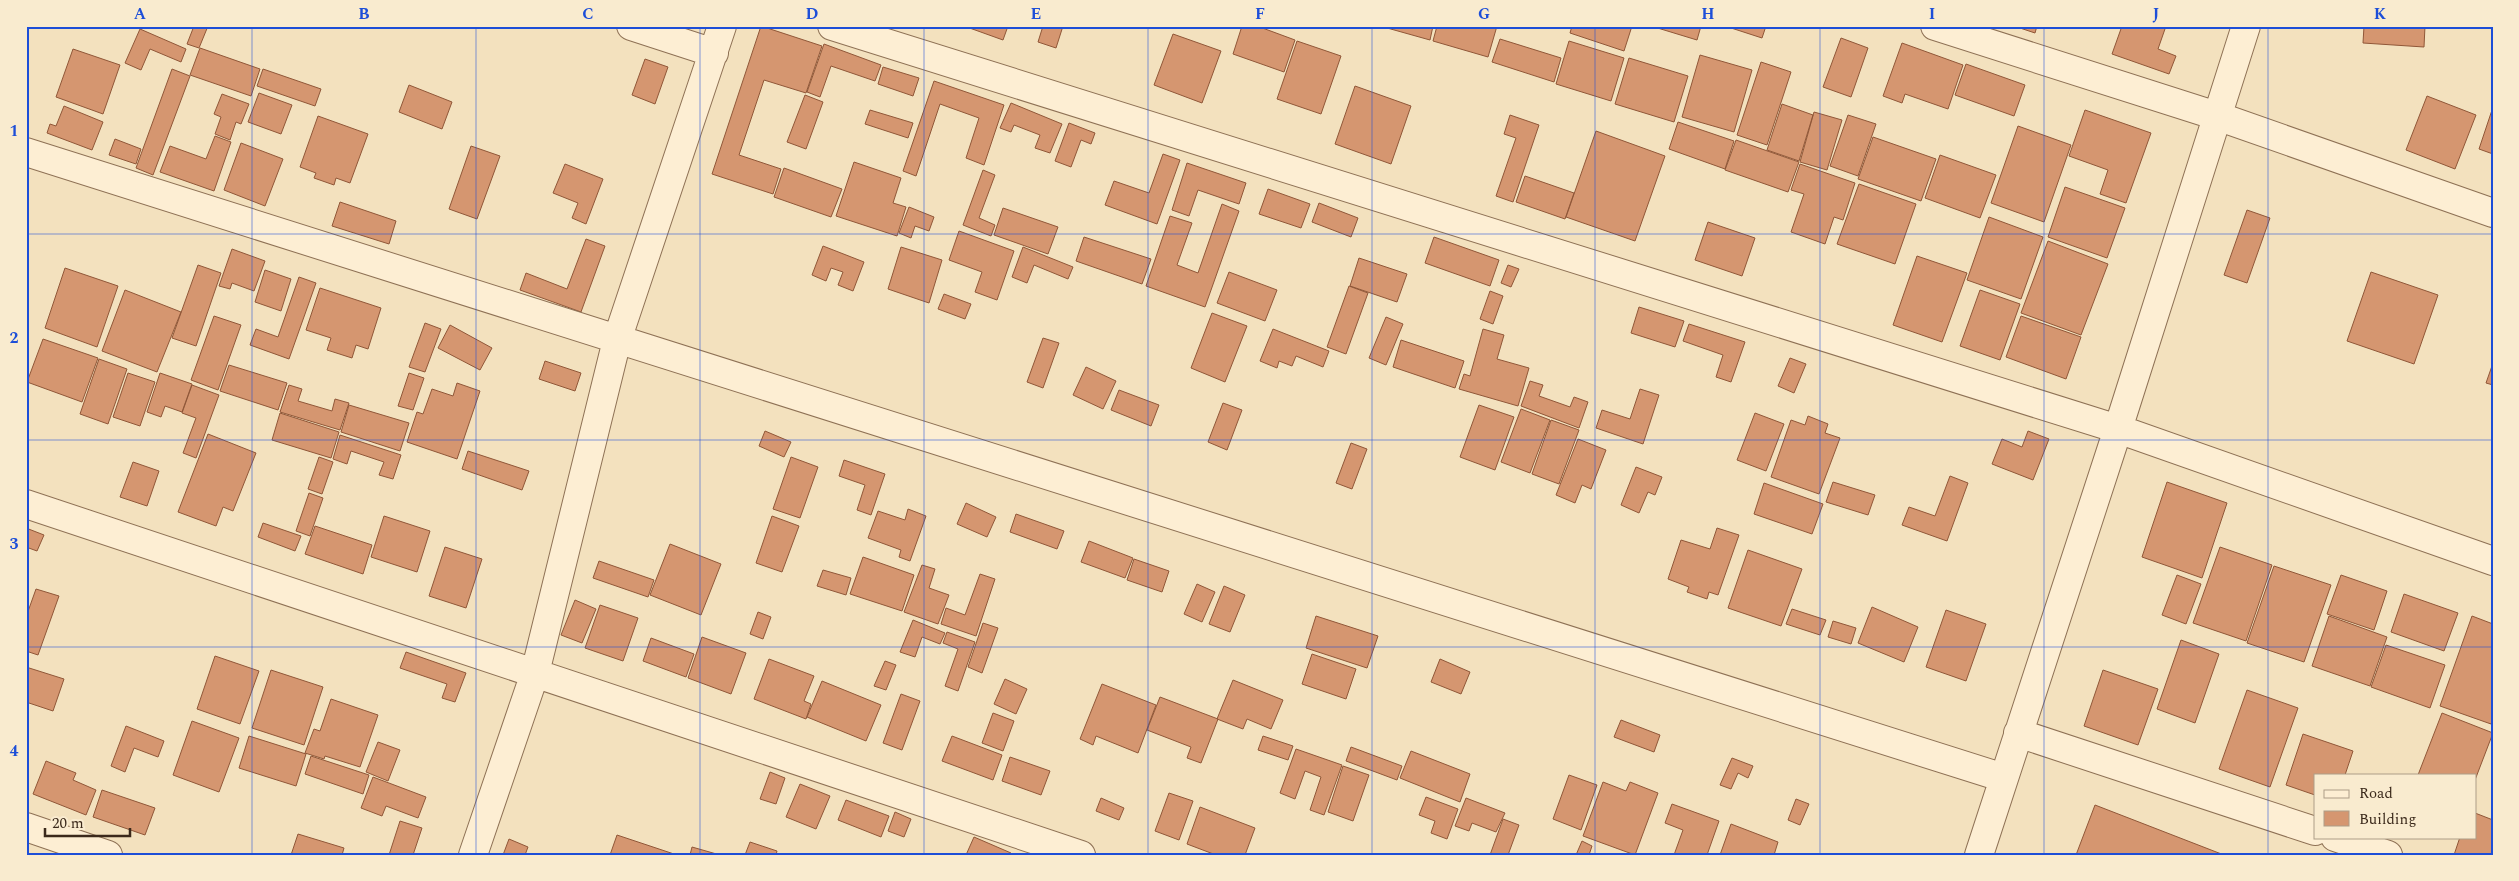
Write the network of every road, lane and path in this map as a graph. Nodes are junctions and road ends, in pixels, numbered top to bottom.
1 (631, 26) edge
2 (722, 26) edge
3 (832, 26) edge
4 (1935, 26) edge
5 (2246, 26) edge
6 (714, 53) junction
7 (2217, 116) junction
8 (26, 152) edge
9 (2493, 213) edge
10 (617, 340) junction
11 (2118, 430) junction
12 (26, 504) edge
13 (2493, 561) edge
14 (535, 673) junction
15 (2018, 733) junction
16 (2004, 778) junction
17 (26, 827) edge
18 (2314, 831) edge
19 (2338, 838) edge
20 (1984, 853) edge
21 (108, 855) edge
22 (473, 855) edge
23 (1081, 855) edge
24 (2388, 855) edge

1 - 6 street
2 - 6 street
3 - 11 street
4 - 7 street
5 - 7 street
6 - 10 street
7 - 9 street
7 - 11 street
8 - 10 street
10 - 14 street
10 - 16 street
11 - 13 street
11 - 15 street
12 - 14 street
14 - 22 street
14 - 23 street
15 - 16 street
15 - 18 street
16 - 20 street
17 - 21 street
19 - 24 street

